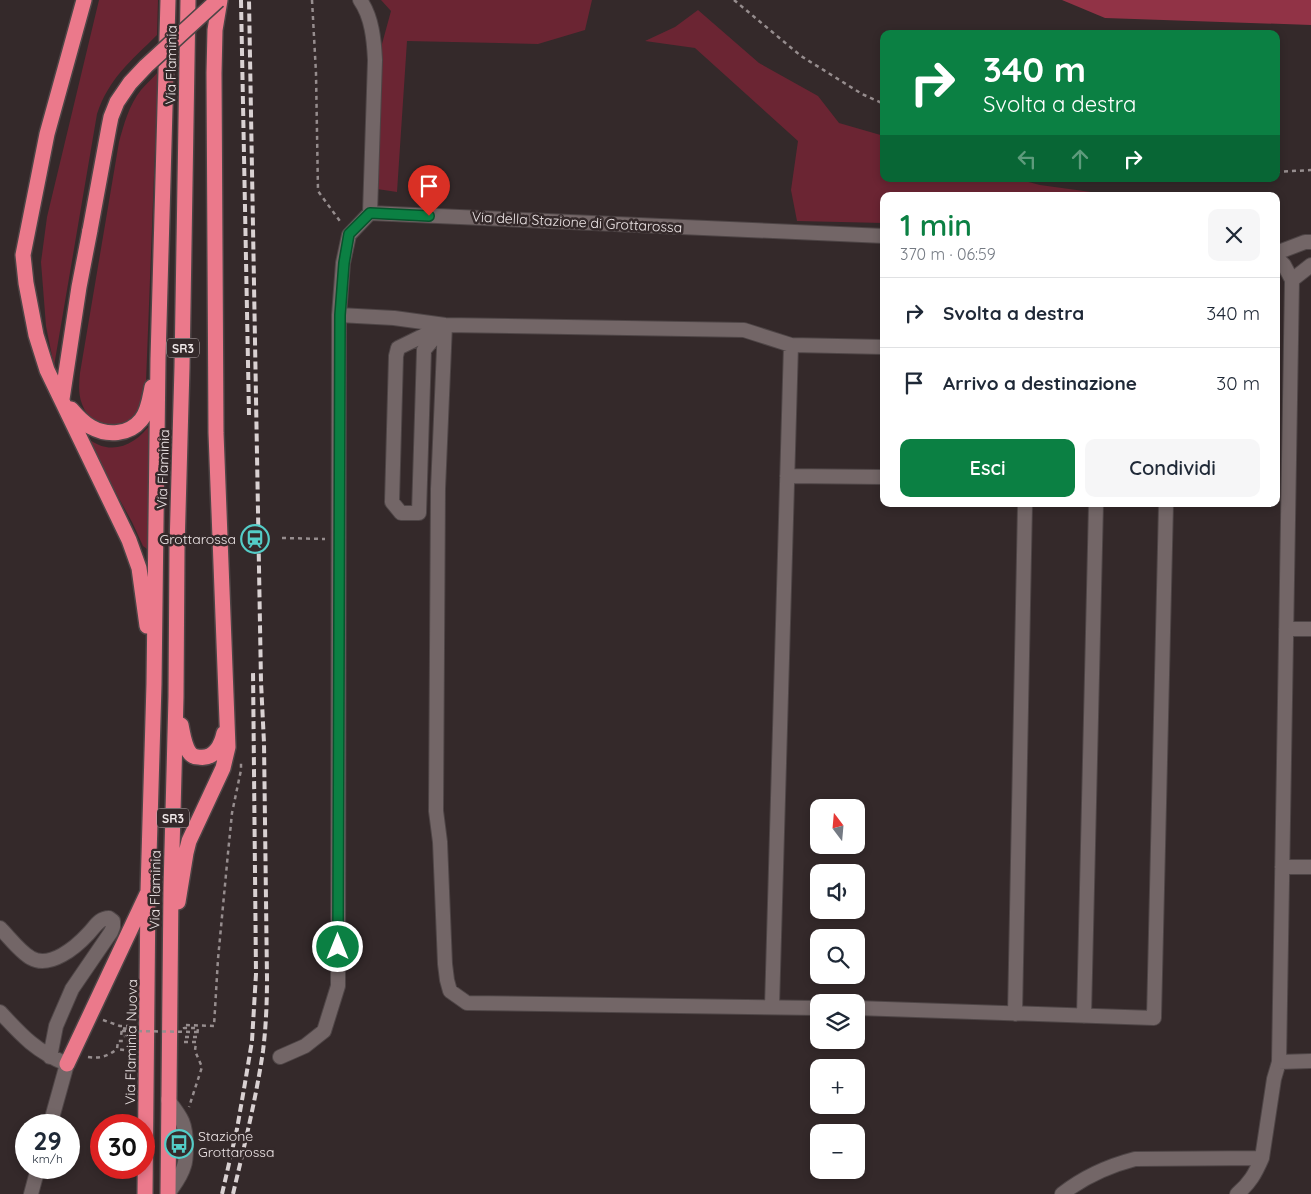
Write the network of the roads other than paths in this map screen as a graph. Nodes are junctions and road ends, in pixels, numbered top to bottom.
1 (84, 0) edge
2 (168, 0) edge
3 (188, 0) edge
4 (219, 0) edge
5 (361, 1) edge
6 (370, 213) junction
7 (880, 236) edge
8 (1311, 242) edge
9 (1280, 253) edge
10 (1280, 260) edge
11 (1311, 265) edge
12 (1292, 280) junction
13 (340, 315) junction
14 (445, 325) junction
15 (791, 345) junction
16 (880, 346) edge
17 (158, 359) junction
18 (62, 399) junction
19 (787, 476) junction
20 (880, 477) edge
21 (1025, 507) edge
22 (1096, 507) edge
23 (1166, 507) edge
24 (1286, 628) junction
25 (1311, 629) edge
26 (154, 684) junction
27 (176, 697) junction
28 (227, 719) junction
29 (1282, 867) junction
30 (1311, 867) edge
31 (148, 891) junction
32 (0, 928) edge
33 (170, 940) junction
34 (772, 1007) junction
35 (810, 1008) edge
36 (865, 1008) edge
37 (0, 1012) edge
38 (1015, 1014) junction
39 (1084, 1016) junction
40 (280, 1056) dead end
41 (50, 1057) junction
42 (1311, 1061) edge
43 (1279, 1062) junction
44 (67, 1064) junction
45 (168, 1100) junction
46 (53, 1114) edge
47 (1262, 1158) junction
48 (35, 1179) edge
49 (30, 1194) edge
50 (145, 1194) edge
51 (168, 1194) edge
52 (1062, 1194) edge
53 (1237, 1194) edge

1 - 18 highway
2 - 17 highway, Via Flaminia / SR3
3 - 27 highway, Via Flaminia / SR3
4 - 18 highway, bridge
4 - 28 highway
5 - 6 street
6 - 7 street, Via della Stazione di Grottarossa
6 - 13 street
8 - 9 street
10 - 12 street
11 - 12 street
12 - 24 street
13 - 14 street
13 - 40 street
14 - 14 street
14 - 15 street
14 - 34 street
15 - 16 street
15 - 19 street
17 - 18 highway
17 - 26 highway, Via Flaminia / SR3
18 - 26 highway
19 - 20 street
19 - 34 street
21 - 38 street
22 - 39 street
23 - 39 street
24 - 25 street
24 - 29 street
26 - 31 highway, Via Flaminia / SR3
27 - 28 highway
27 - 33 highway, Via Flaminia / SR3
28 - 33 highway
29 - 30 street
29 - 43 street
31 - 44 highway
31 - 50 highway, Via Flaminia Nuova / SR3
32 - 41 street
33 - 45 highway, SR3
34 - 35 street
36 - 38 street
37 - 41 street
38 - 39 street
41 - 44 street
42 - 43 street
43 - 47 street
44 - 46 street
45 - 51 highway, SR3
45 - 51 street
47 - 52 street
47 - 53 street
48 - 49 street

